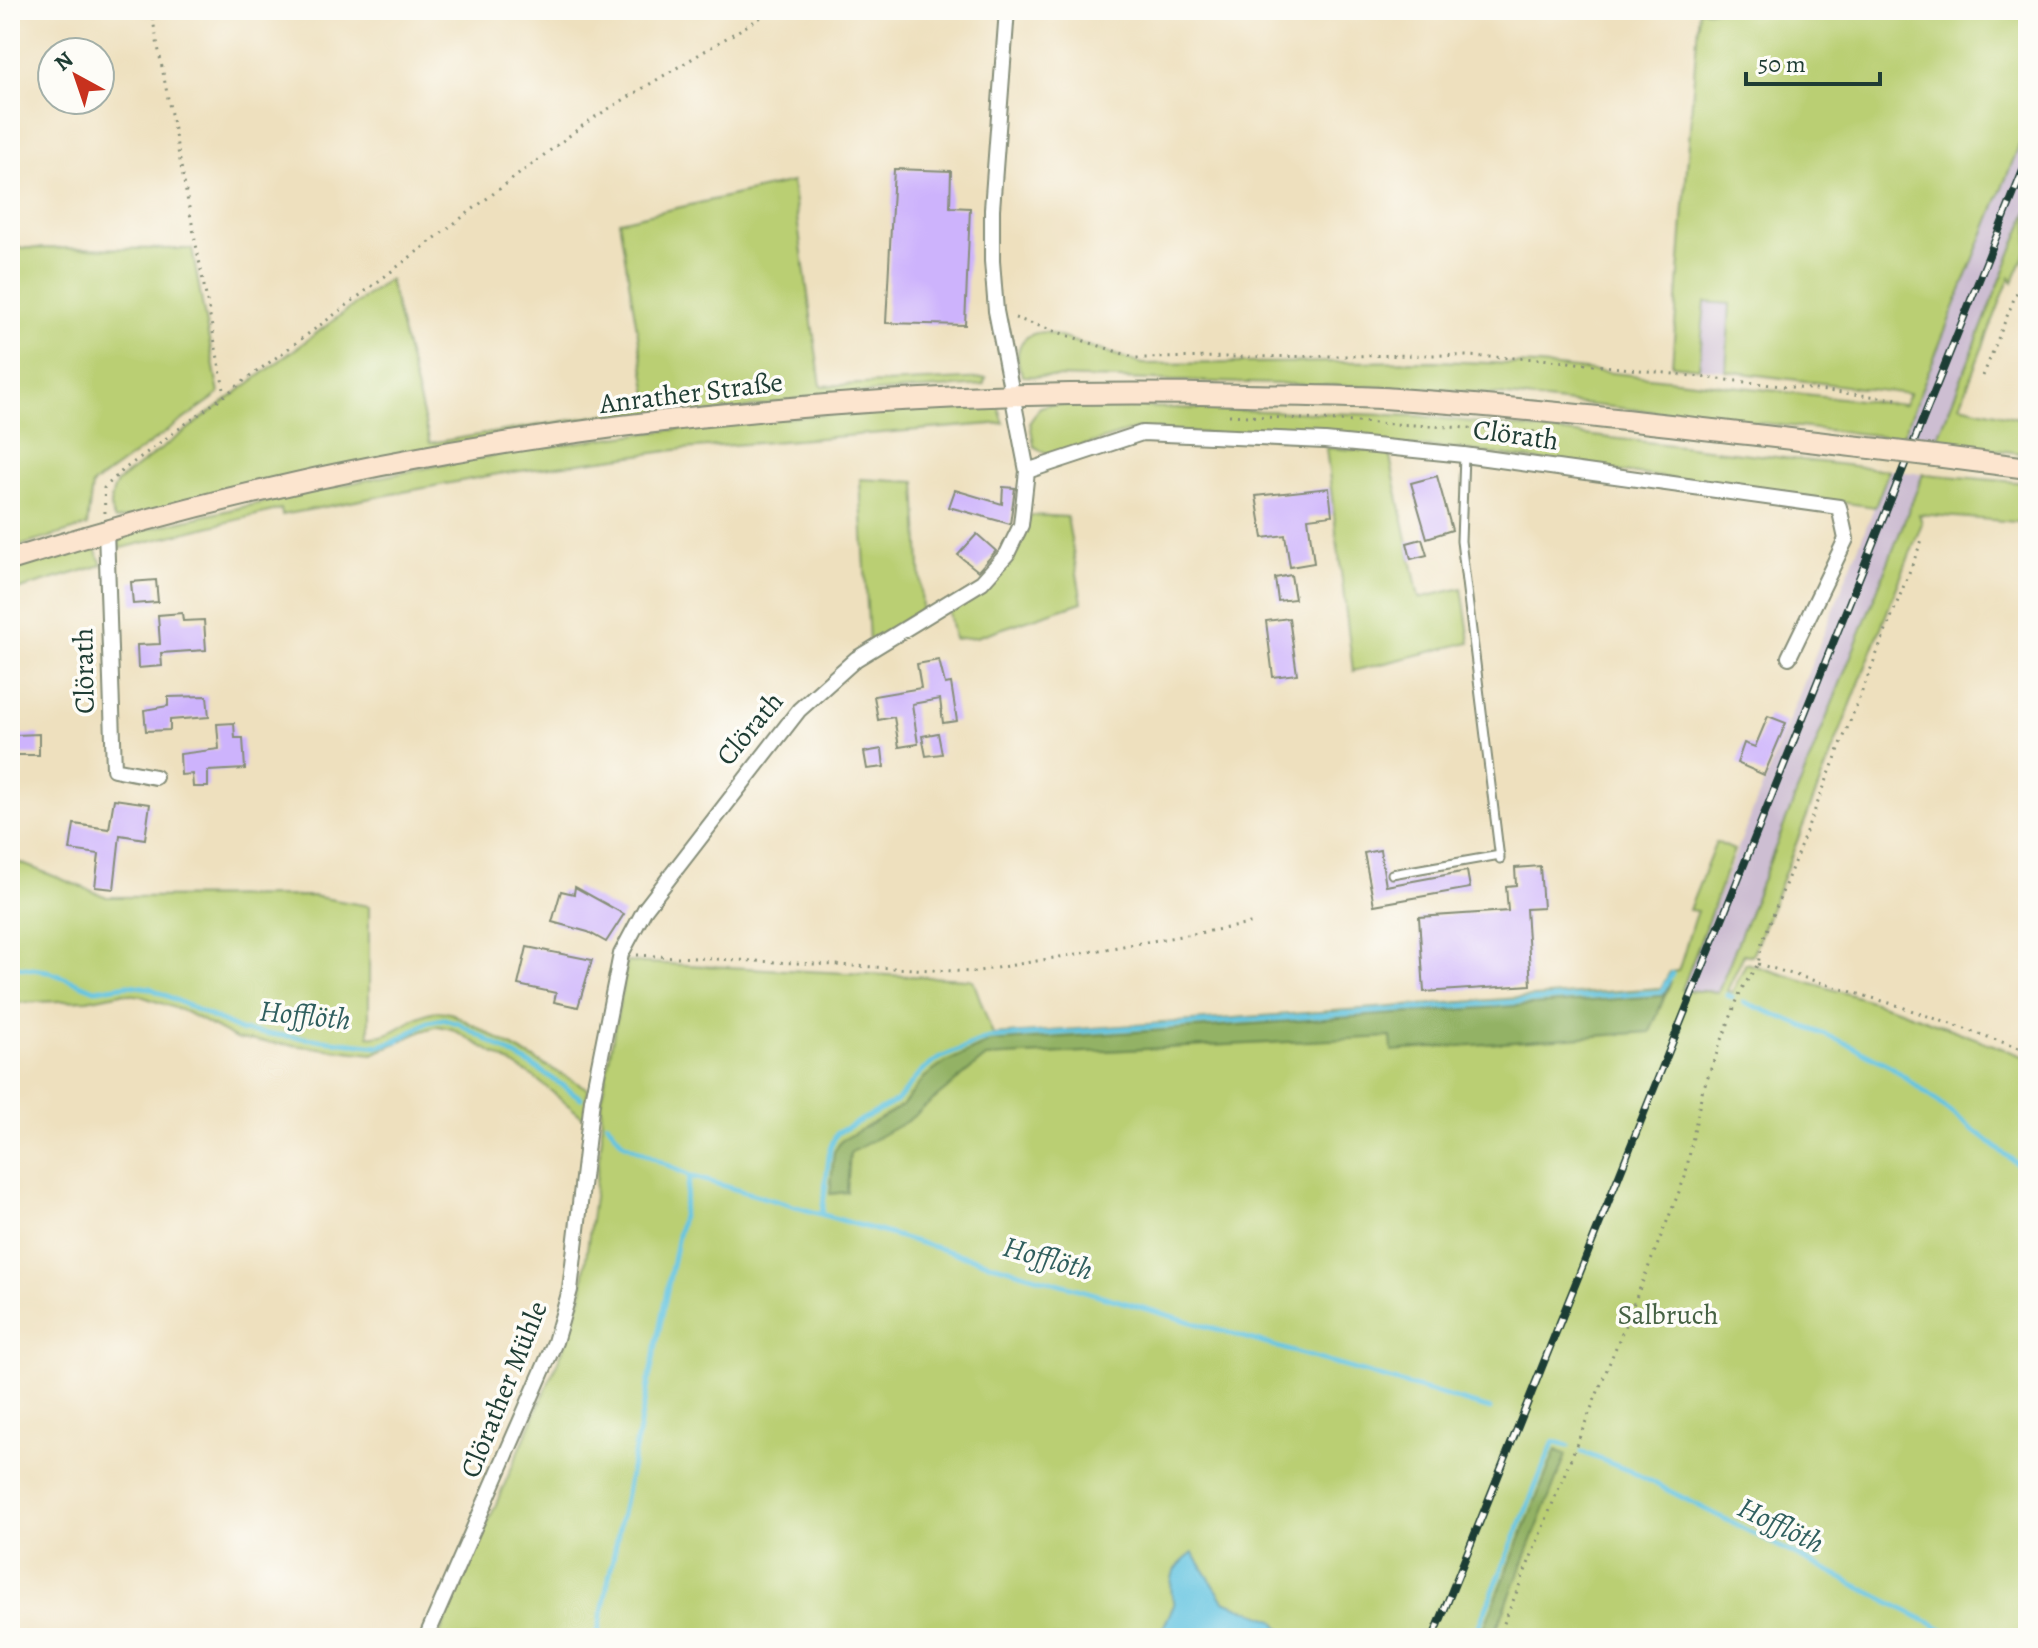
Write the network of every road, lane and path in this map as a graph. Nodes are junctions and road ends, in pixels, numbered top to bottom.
1 (151, 10) edge
2 (773, 10) edge
3 (1007, 10) edge
4 (2028, 264) edge
5 (996, 311) junction
6 (1983, 376) dead end
7 (1012, 393) junction
8 (225, 395) junction
9 (1393, 399) joint
10 (1897, 399) dead end
11 (1220, 415) dead end
12 (1548, 432) dead end
13 (1464, 455) junction
14 (2028, 468) edge
15 (1027, 471) junction
16 (106, 530) junction
17 (1922, 540) dead end
18 (10, 560) edge
19 (1789, 657) dead end
20 (155, 777) dead end
21 (1392, 874) dead end
22 (1256, 923) dead end
23 (621, 954) junction
24 (1758, 964) junction
25 (2028, 1051) edge
26 (594, 1095) joint
27 (426, 1638) edge
28 (1498, 1638) edge

1 - 8 path
2 - 8 path
3 - 5 street, Clörath
4 - 6 path
5 - 7 street, Clörath
5 - 10 path
7 - 9 main road, Anrather Straße
7 - 15 street, Clörath
7 - 16 main road, Anrather Straße
8 - 16 path
9 - 14 main road, Clörath, bridge
11 - 12 path
13 - 15 street, Clörath
13 - 19 street, Clörath
13 - 21 lane
15 - 23 street, Clörath
16 - 18 main road, Anrather Straße
16 - 20 street, Clörath
17 - 24 path
22 - 23 path
23 - 26 street, Clörath
24 - 25 path
24 - 28 path
26 - 27 street, Clörather Mühle

